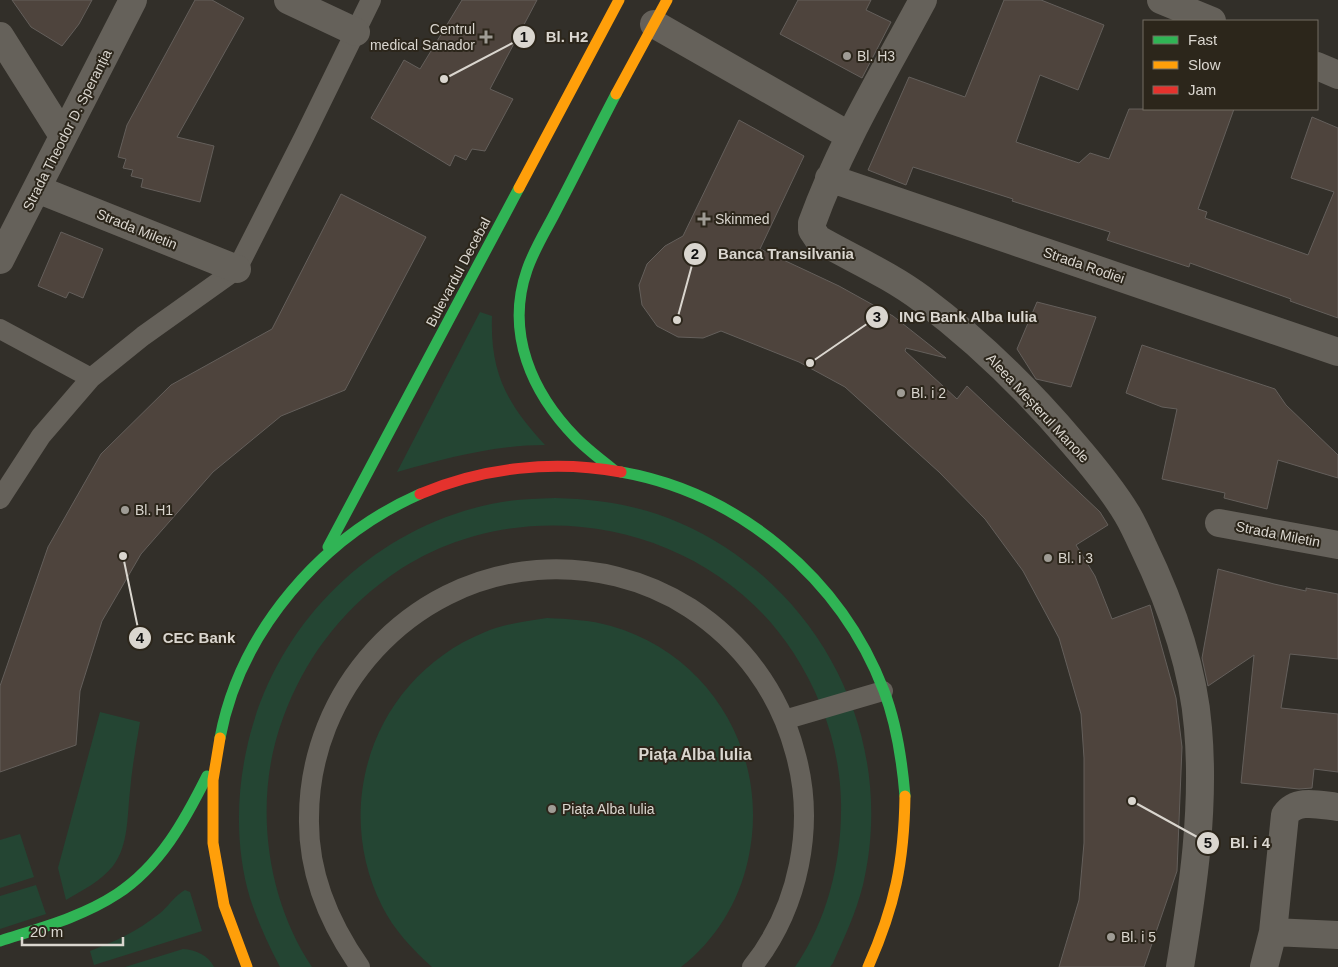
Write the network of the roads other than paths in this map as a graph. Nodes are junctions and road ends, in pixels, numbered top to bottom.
1 (133, 0) edge
2 (288, 0) edge
3 (371, 0) edge
4 (619, 0) edge
5 (667, 0) edge
6 (923, 0) edge
7 (1161, 0) edge
8 (1210, 20) edge
9 (654, 24) junction
10 (356, 32) junction
11 (0, 36) edge
12 (1318, 66) edge
13 (1338, 75) edge
14 (63, 136) junction
15 (850, 136) junction
16 (829, 178) junction
17 (37, 189) junction
18 (0, 260) edge
19 (237, 269) junction
20 (0, 329) edge
21 (1338, 352) edge
22 (91, 378) junction
23 (614, 470) junction
24 (0, 500) edge
25 (1219, 523) dead end
26 (1338, 545) edge
27 (323, 558) junction
28 (883, 691) junction
29 (784, 720) junction
30 (214, 761) junction
31 (1338, 807) edge
32 (1273, 932) junction
33 (1338, 935) edge
34 (0, 941) edge
35 (247, 967) edge
36 (360, 967) edge
37 (752, 967) edge
38 (868, 967) edge
39 (1180, 967) edge
40 (1264, 967) edge

1 - 14 street, Strada Theodor D. Speranția
2 - 10 street
3 - 10 lane
4 - 27 main road, Bulevardul Decebal
5 - 9 main road
6 - 15 street, Aleea Meșterul Manole
7 - 8 street
9 - 15 street
9 - 23 main road
10 - 19 lane
11 - 14 street
12 - 13 street
14 - 17 street, Strada Theodor D. Speranția
15 - 16 street, Aleea Meșterul Manole
16 - 21 street, Strada Rodiei
16 - 39 street, Aleea Meșterul Manole
17 - 18 street, Strada Theodor D. Speranția
17 - 19 street, Strada Miletin
19 - 22 lane
20 - 22 lane
22 - 24 lane
23 - 27 main road
23 - 28 main road
25 - 26 street, Strada Miletin
27 - 30 main road
28 - 29 lane
28 - 38 main road
29 - 36 lane
29 - 37 lane
30 - 34 main road
30 - 35 main road
31 - 32 street
32 - 33 street
32 - 40 street

